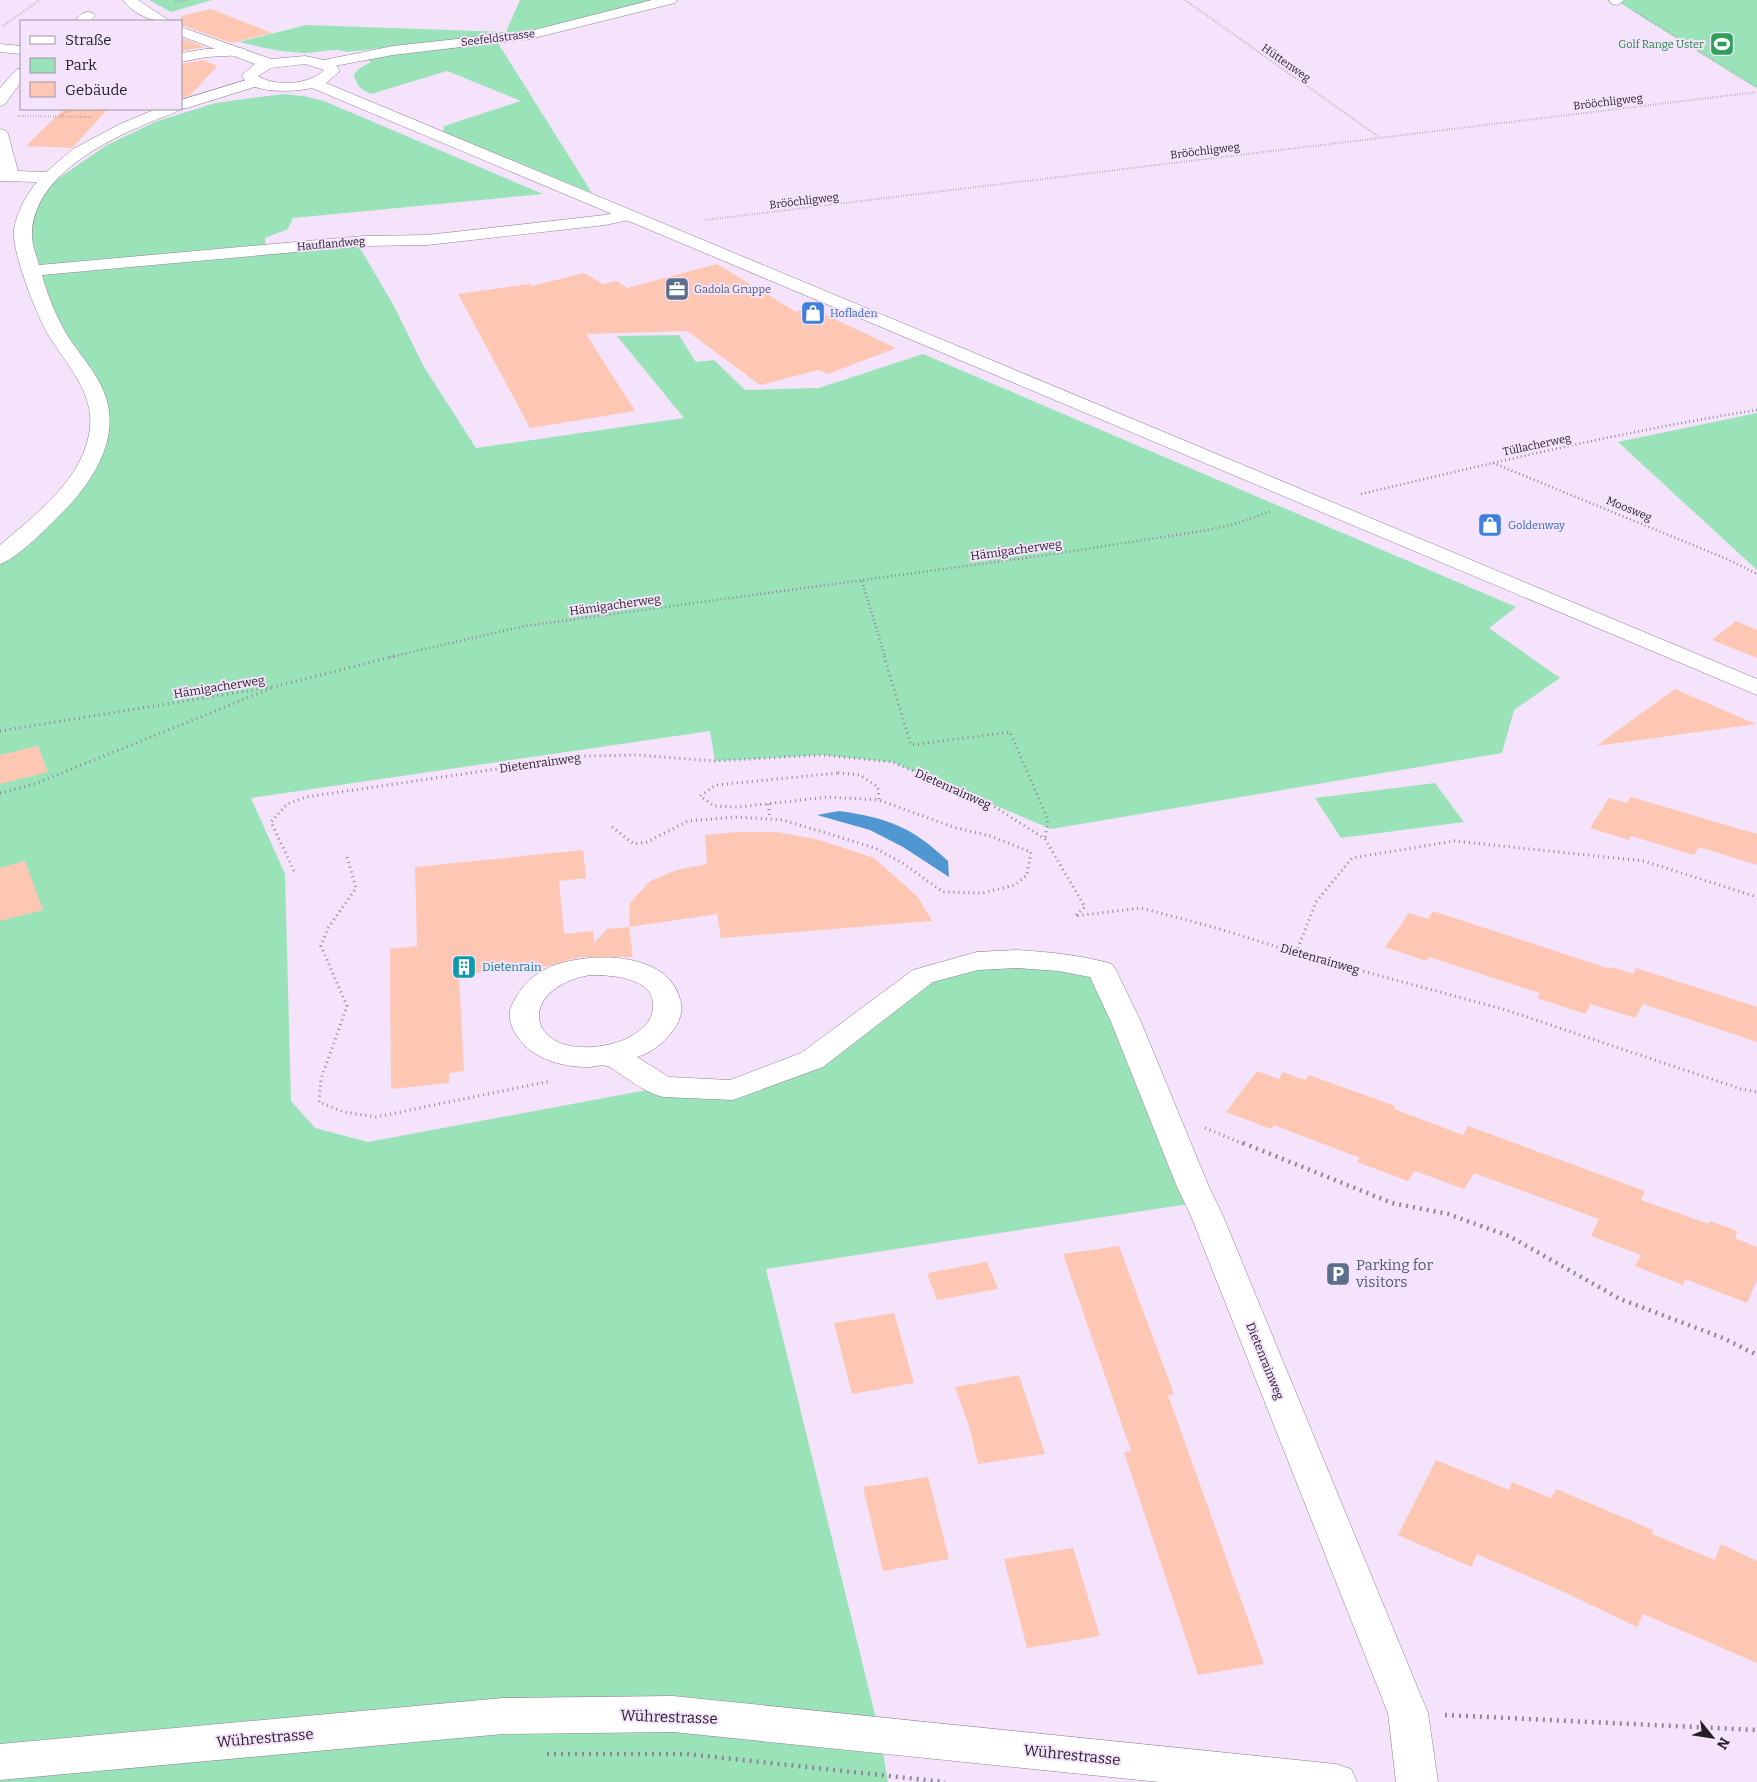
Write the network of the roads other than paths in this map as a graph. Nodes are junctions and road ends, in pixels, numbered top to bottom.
1 (130, 0) edge
2 (670, 0) edge
3 (161, 20) edge
4 (182, 31) edge
5 (0, 48) edge
6 (20, 50) edge
7 (240, 52) junction
8 (184, 56) edge
9 (270, 64) junction
10 (324, 64) junction
11 (20, 74) edge
12 (256, 82) junction
13 (313, 83) junction
14 (0, 102) edge
15 (182, 105) edge
16 (167, 110) edge
17 (0, 134) edge
18 (6, 176) edge
19 (50, 177) junction
20 (628, 215) junction
21 (32, 271) junction
22 (0, 557) edge
23 (1757, 688) edge
24 (612, 1055) junction
25 (0, 1762) edge
26 (1336, 1782) edge
27 (1417, 1782) edge

1 - 3 street
2 - 10 street, Seefeldstrasse
4 - 7 street
5 - 6 street
7 - 8 street
7 - 9 street
9 - 10 street, Seefeldstrasse
9 - 12 street
10 - 13 street
11 - 14 street
12 - 13 street
12 - 15 street
13 - 20 street
16 - 19 street
17 - 18 street
18 - 19 street
19 - 21 street
20 - 21 street, Hauflandweg
20 - 23 street
21 - 22 street
24 - 24 street
24 - 27 street, Dietenrainweg
25 - 26 street, Wührestrasse

